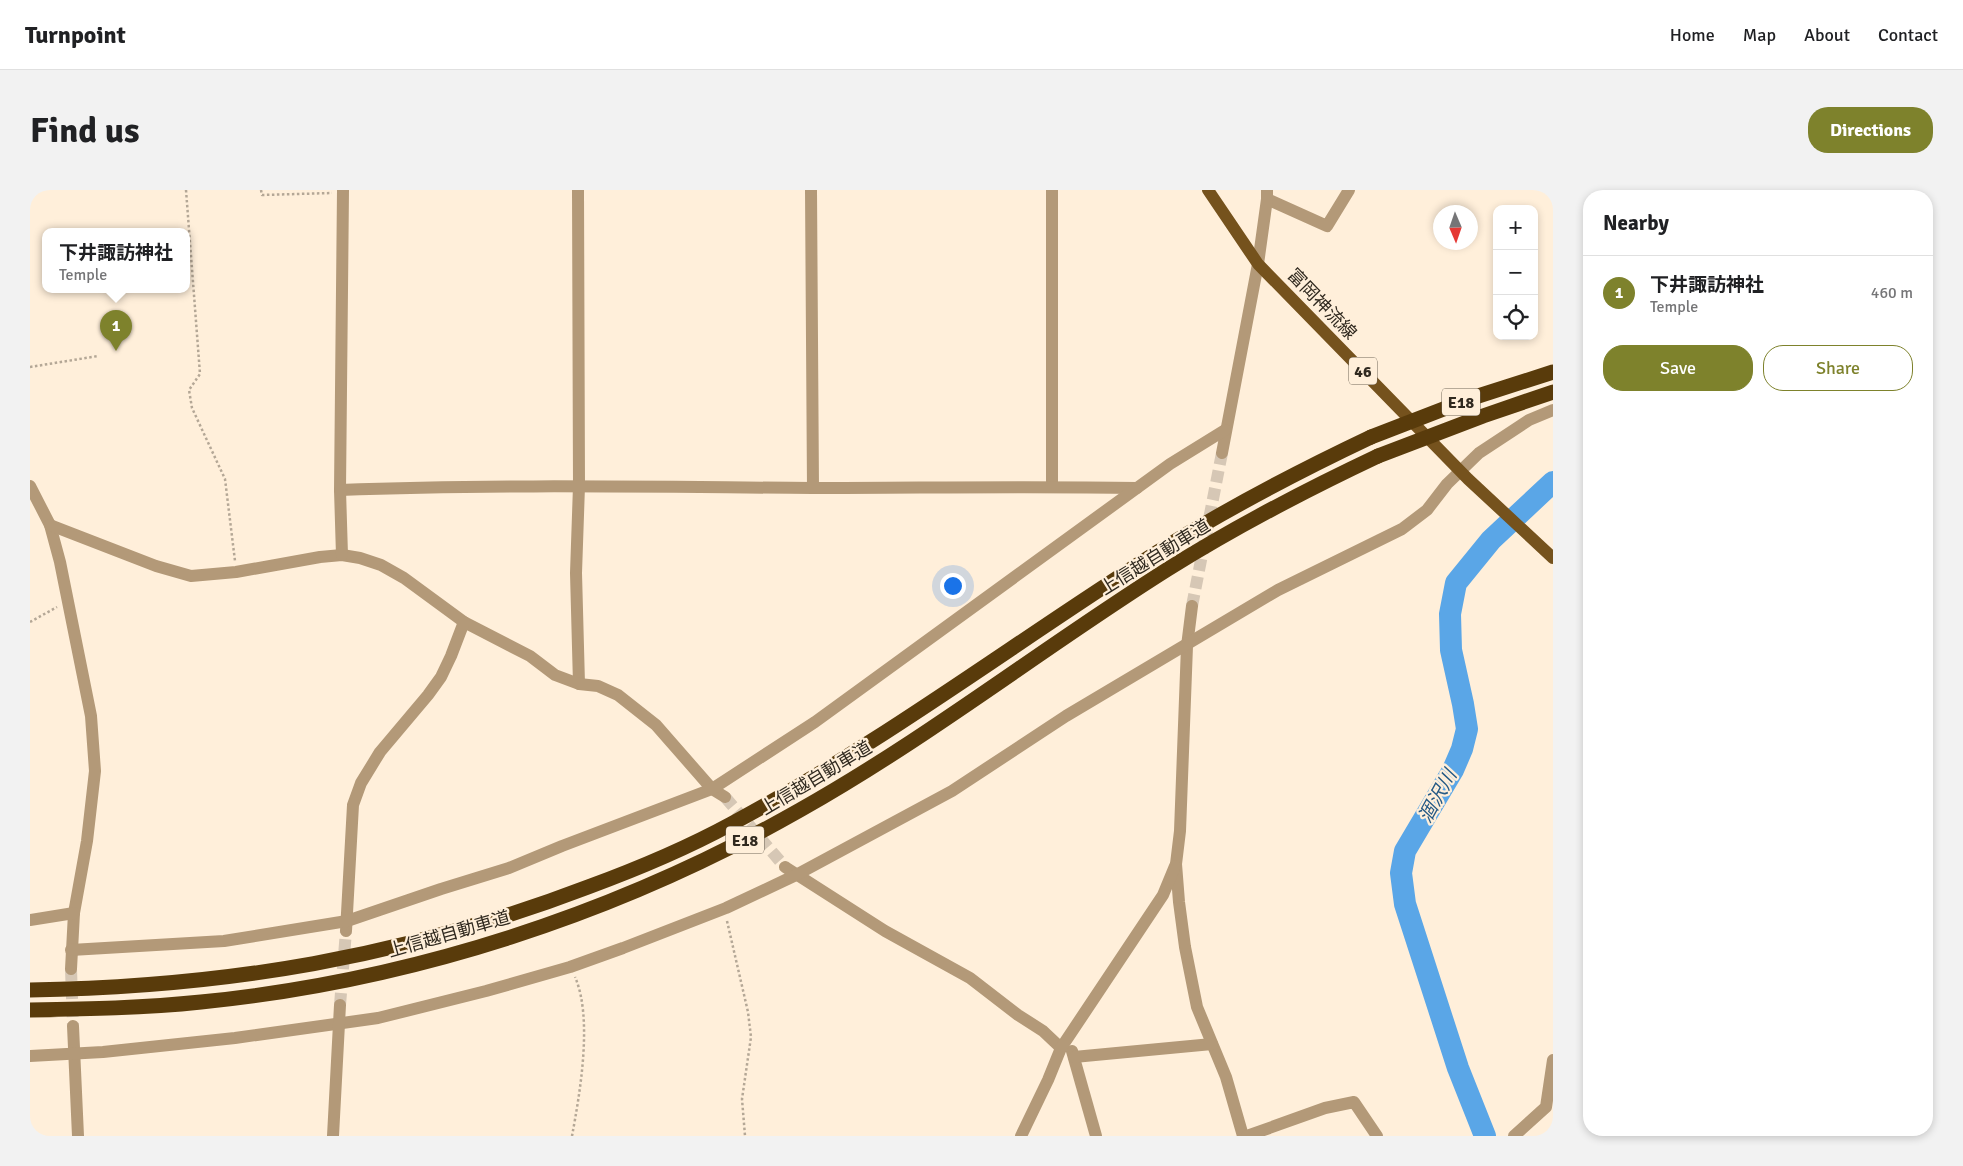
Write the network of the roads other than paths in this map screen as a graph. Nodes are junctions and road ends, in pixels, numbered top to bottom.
1 (578, 190) edge
2 (811, 190) edge
3 (1052, 190) edge
4 (1208, 190) edge
5 (1349, 190) edge
6 (343, 192) edge
7 (1267, 194) edge
8 (1258, 264) junction
9 (1553, 372) edge
10 (1553, 392) edge
11 (1553, 410) edge
12 (1225, 430) junction
13 (1222, 453) tunnel mouth
14 (1464, 475) junction
15 (30, 486) edge
16 (579, 486) junction
17 (1052, 486) junction
18 (813, 488) junction
19 (1136, 488) junction
20 (340, 490) junction
21 (50, 525) junction
22 (342, 555) junction
23 (1551, 556) edge
24 (1192, 606) tunnel mouth
25 (464, 622) junction
26 (1187, 646) junction
27 (579, 684) junction
28 (712, 789) junction
29 (725, 797) tunnel mouth
30 (1176, 864) junction
31 (785, 867) tunnel mouth
32 (796, 875) junction
33 (74, 913) junction
34 (30, 920) edge
35 (346, 926) junction
36 (71, 950) junction
37 (70, 968) tunnel mouth
38 (30, 990) edge
39 (340, 1005) tunnel mouth
40 (30, 1010) edge
41 (338, 1025) junction
42 (72, 1026) tunnel mouth
43 (1064, 1043) junction
44 (1212, 1044) junction
45 (73, 1054) junction
46 (30, 1056) edge
47 (1074, 1057) junction
48 (1553, 1060) edge
49 (78, 1136) edge
50 (333, 1136) edge
51 (1021, 1136) edge
52 (1096, 1136) edge
53 (1245, 1136) edge
54 (1377, 1136) edge
55 (1514, 1136) edge

1 - 16 street
2 - 18 street
3 - 17 street
4 - 8 main road, 富岡神流線 / 46
5 - 7 street
6 - 20 street
7 - 8 street
8 - 12 street
8 - 14 main road, 富岡神流線 / 46
9 - 38 highway, 上信越自動車道 / E18, bridge
10 - 40 highway, 上信越自動車道 / E18, bridge
11 - 14 street
12 - 13 street
12 - 19 street
14 - 23 main road, 富岡神流線 / 46
14 - 26 street
15 - 21 street
16 - 18 street
16 - 20 street
16 - 27 street
17 - 18 street
17 - 19 street
19 - 28 street
20 - 22 street
21 - 22 street
21 - 33 street
22 - 25 street
24 - 26 street
25 - 27 street
25 - 35 street
26 - 30 street
26 - 32 street
27 - 28 street
28 - 29 street
28 - 35 street
30 - 43 street
30 - 44 street
31 - 32 street
32 - 41 street
32 - 43 street
33 - 34 street
33 - 36 street
35 - 36 street
36 - 37 street
39 - 41 street
41 - 45 street
41 - 50 street
42 - 45 street
43 - 47 street
43 - 51 street
44 - 47 street
44 - 53 street
45 - 46 street
45 - 49 street
47 - 52 street
48 - 55 street
53 - 54 street

